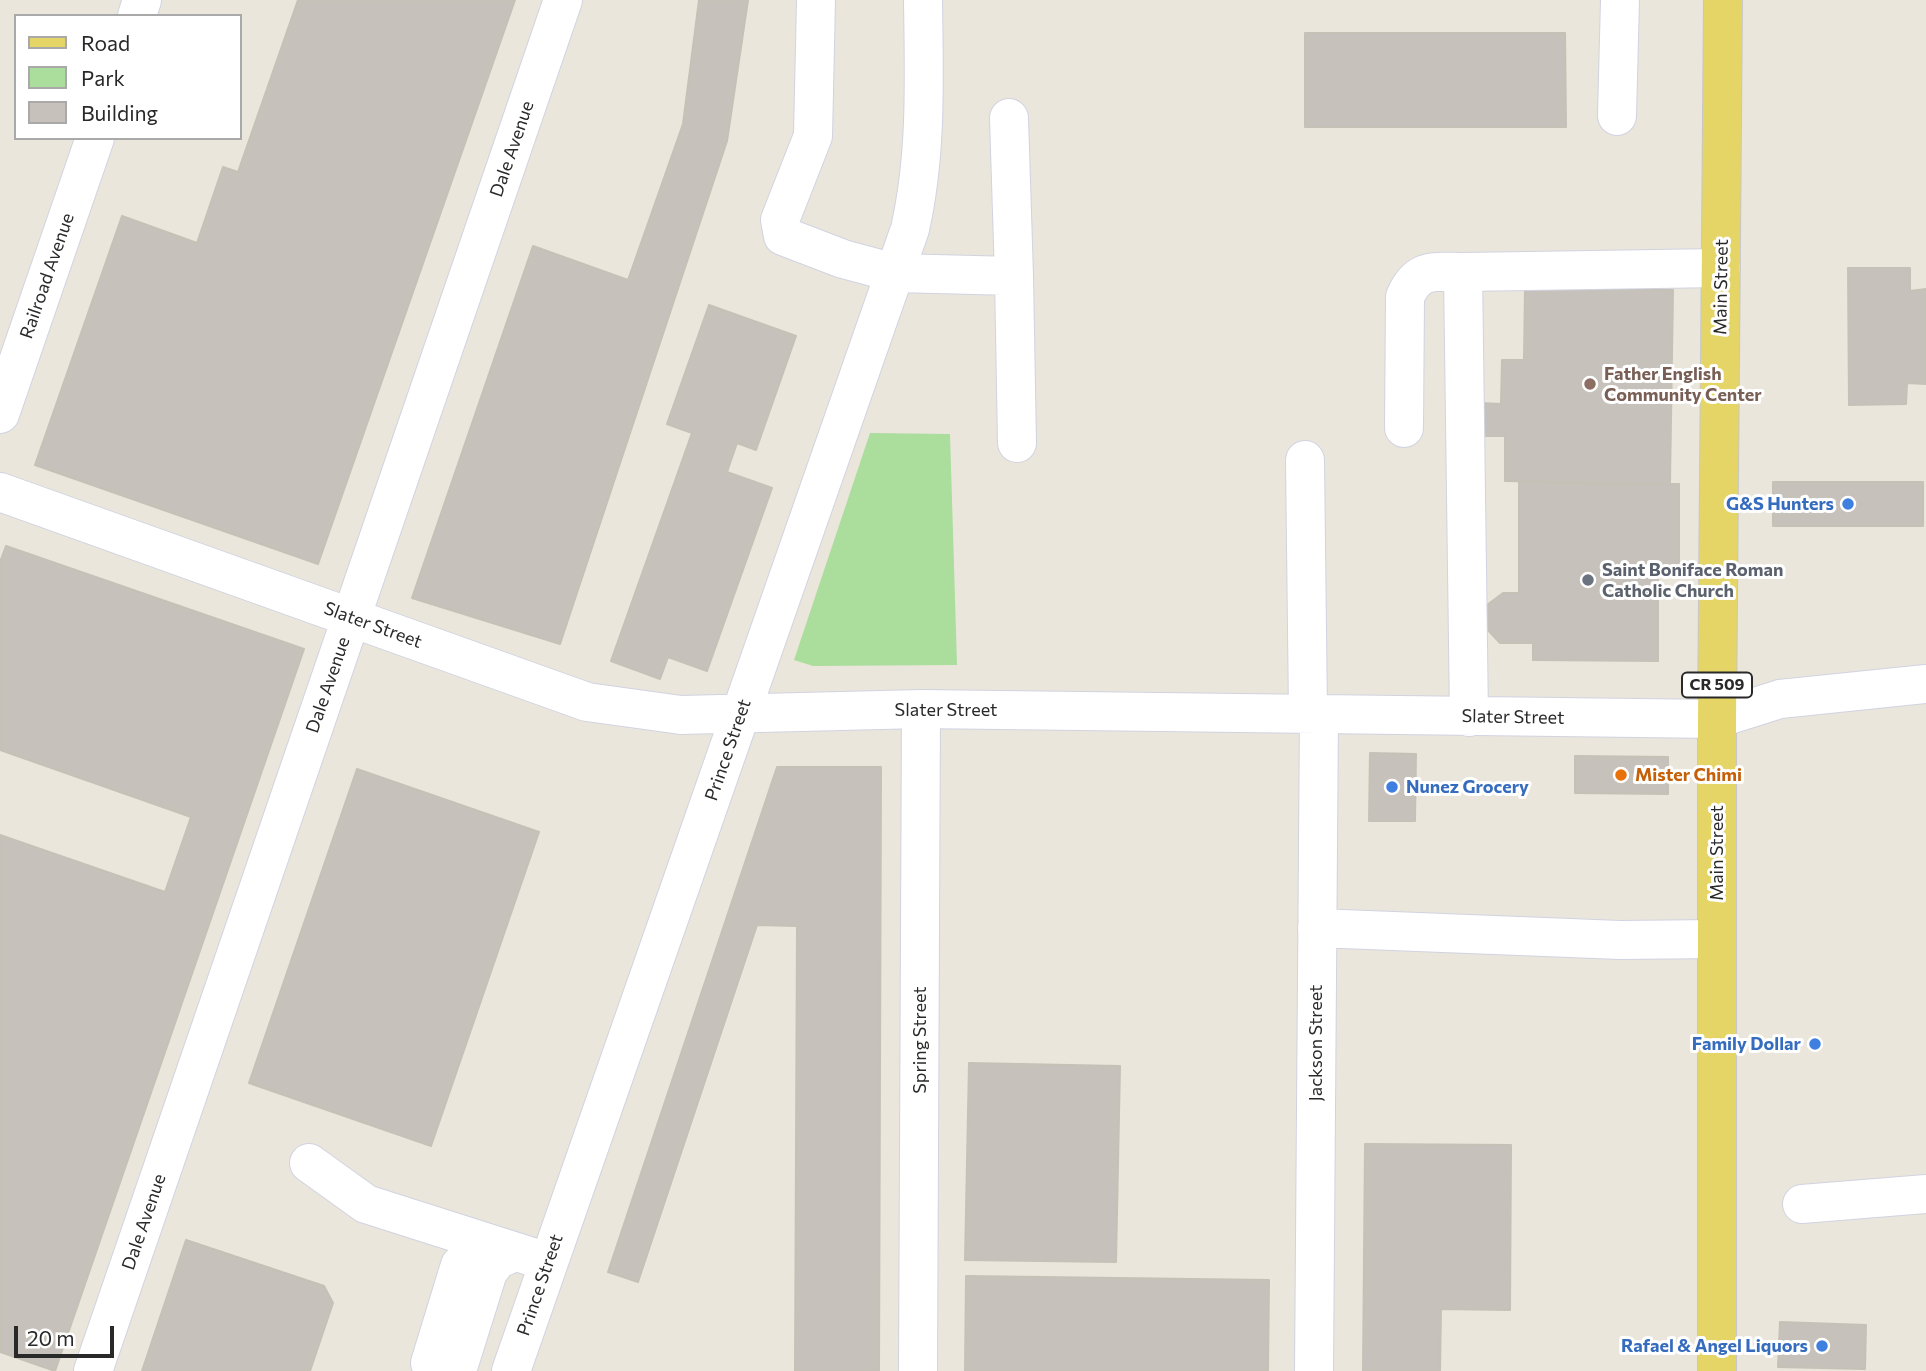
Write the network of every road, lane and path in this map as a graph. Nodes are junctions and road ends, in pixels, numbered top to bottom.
1 (564, 0) edge
2 (816, 0) edge
3 (923, 0) edge
4 (1620, 0) edge
5 (1723, 0) edge
6 (1617, 116) dead end
7 (1009, 118) dead end
8 (94, 140) edge
9 (1721, 268) junction
10 (1463, 272) junction
11 (895, 273) junction
12 (1014, 275) junction
13 (0, 414) edge
14 (1404, 428) dead end
15 (1017, 443) dead end
16 (1305, 460) dead end
17 (0, 492) edge
18 (351, 618) junction
19 (1926, 684) edge
20 (921, 709) junction
21 (741, 714) junction
22 (1313, 714) junction
23 (1469, 717) junction
24 (1717, 719) junction
25 (1317, 928) junction
26 (1717, 939) junction
27 (309, 1164) dead end
28 (1926, 1194) edge
29 (1802, 1204) dead end
30 (531, 1257) junction
31 (443, 1367) edge
32 (93, 1371) edge
33 (511, 1371) edge
34 (918, 1371) edge
35 (1314, 1371) edge
36 (1717, 1371) edge

1 - 18 street, Dale Avenue
2 - 11 street
3 - 11 street, Prince Street
4 - 6 street
5 - 9 main road, Main Street / CR 509
7 - 12 street
8 - 13 street, Railroad Avenue
9 - 10 street
9 - 24 main road, Main Street / CR 509
10 - 14 street
10 - 23 street
11 - 12 street
11 - 21 street, Prince Street
12 - 15 street
16 - 22 street, Jackson Street
17 - 18 street, Slater Street
18 - 21 street, Slater Street
18 - 32 street, Dale Avenue
19 - 24 street, Slater Street
20 - 21 street, Slater Street
20 - 22 street, Slater Street
20 - 34 street, Spring Street
21 - 30 street, Prince Street
22 - 23 street, Slater Street
22 - 25 street, Jackson Street
23 - 24 street, Slater Street
24 - 26 main road, Main Street / CR 509
25 - 26 street
25 - 35 street, Jackson Street
26 - 36 main road, Main Street / CR 509
27 - 30 street
28 - 29 street
30 - 31 street
30 - 33 street, Prince Street

